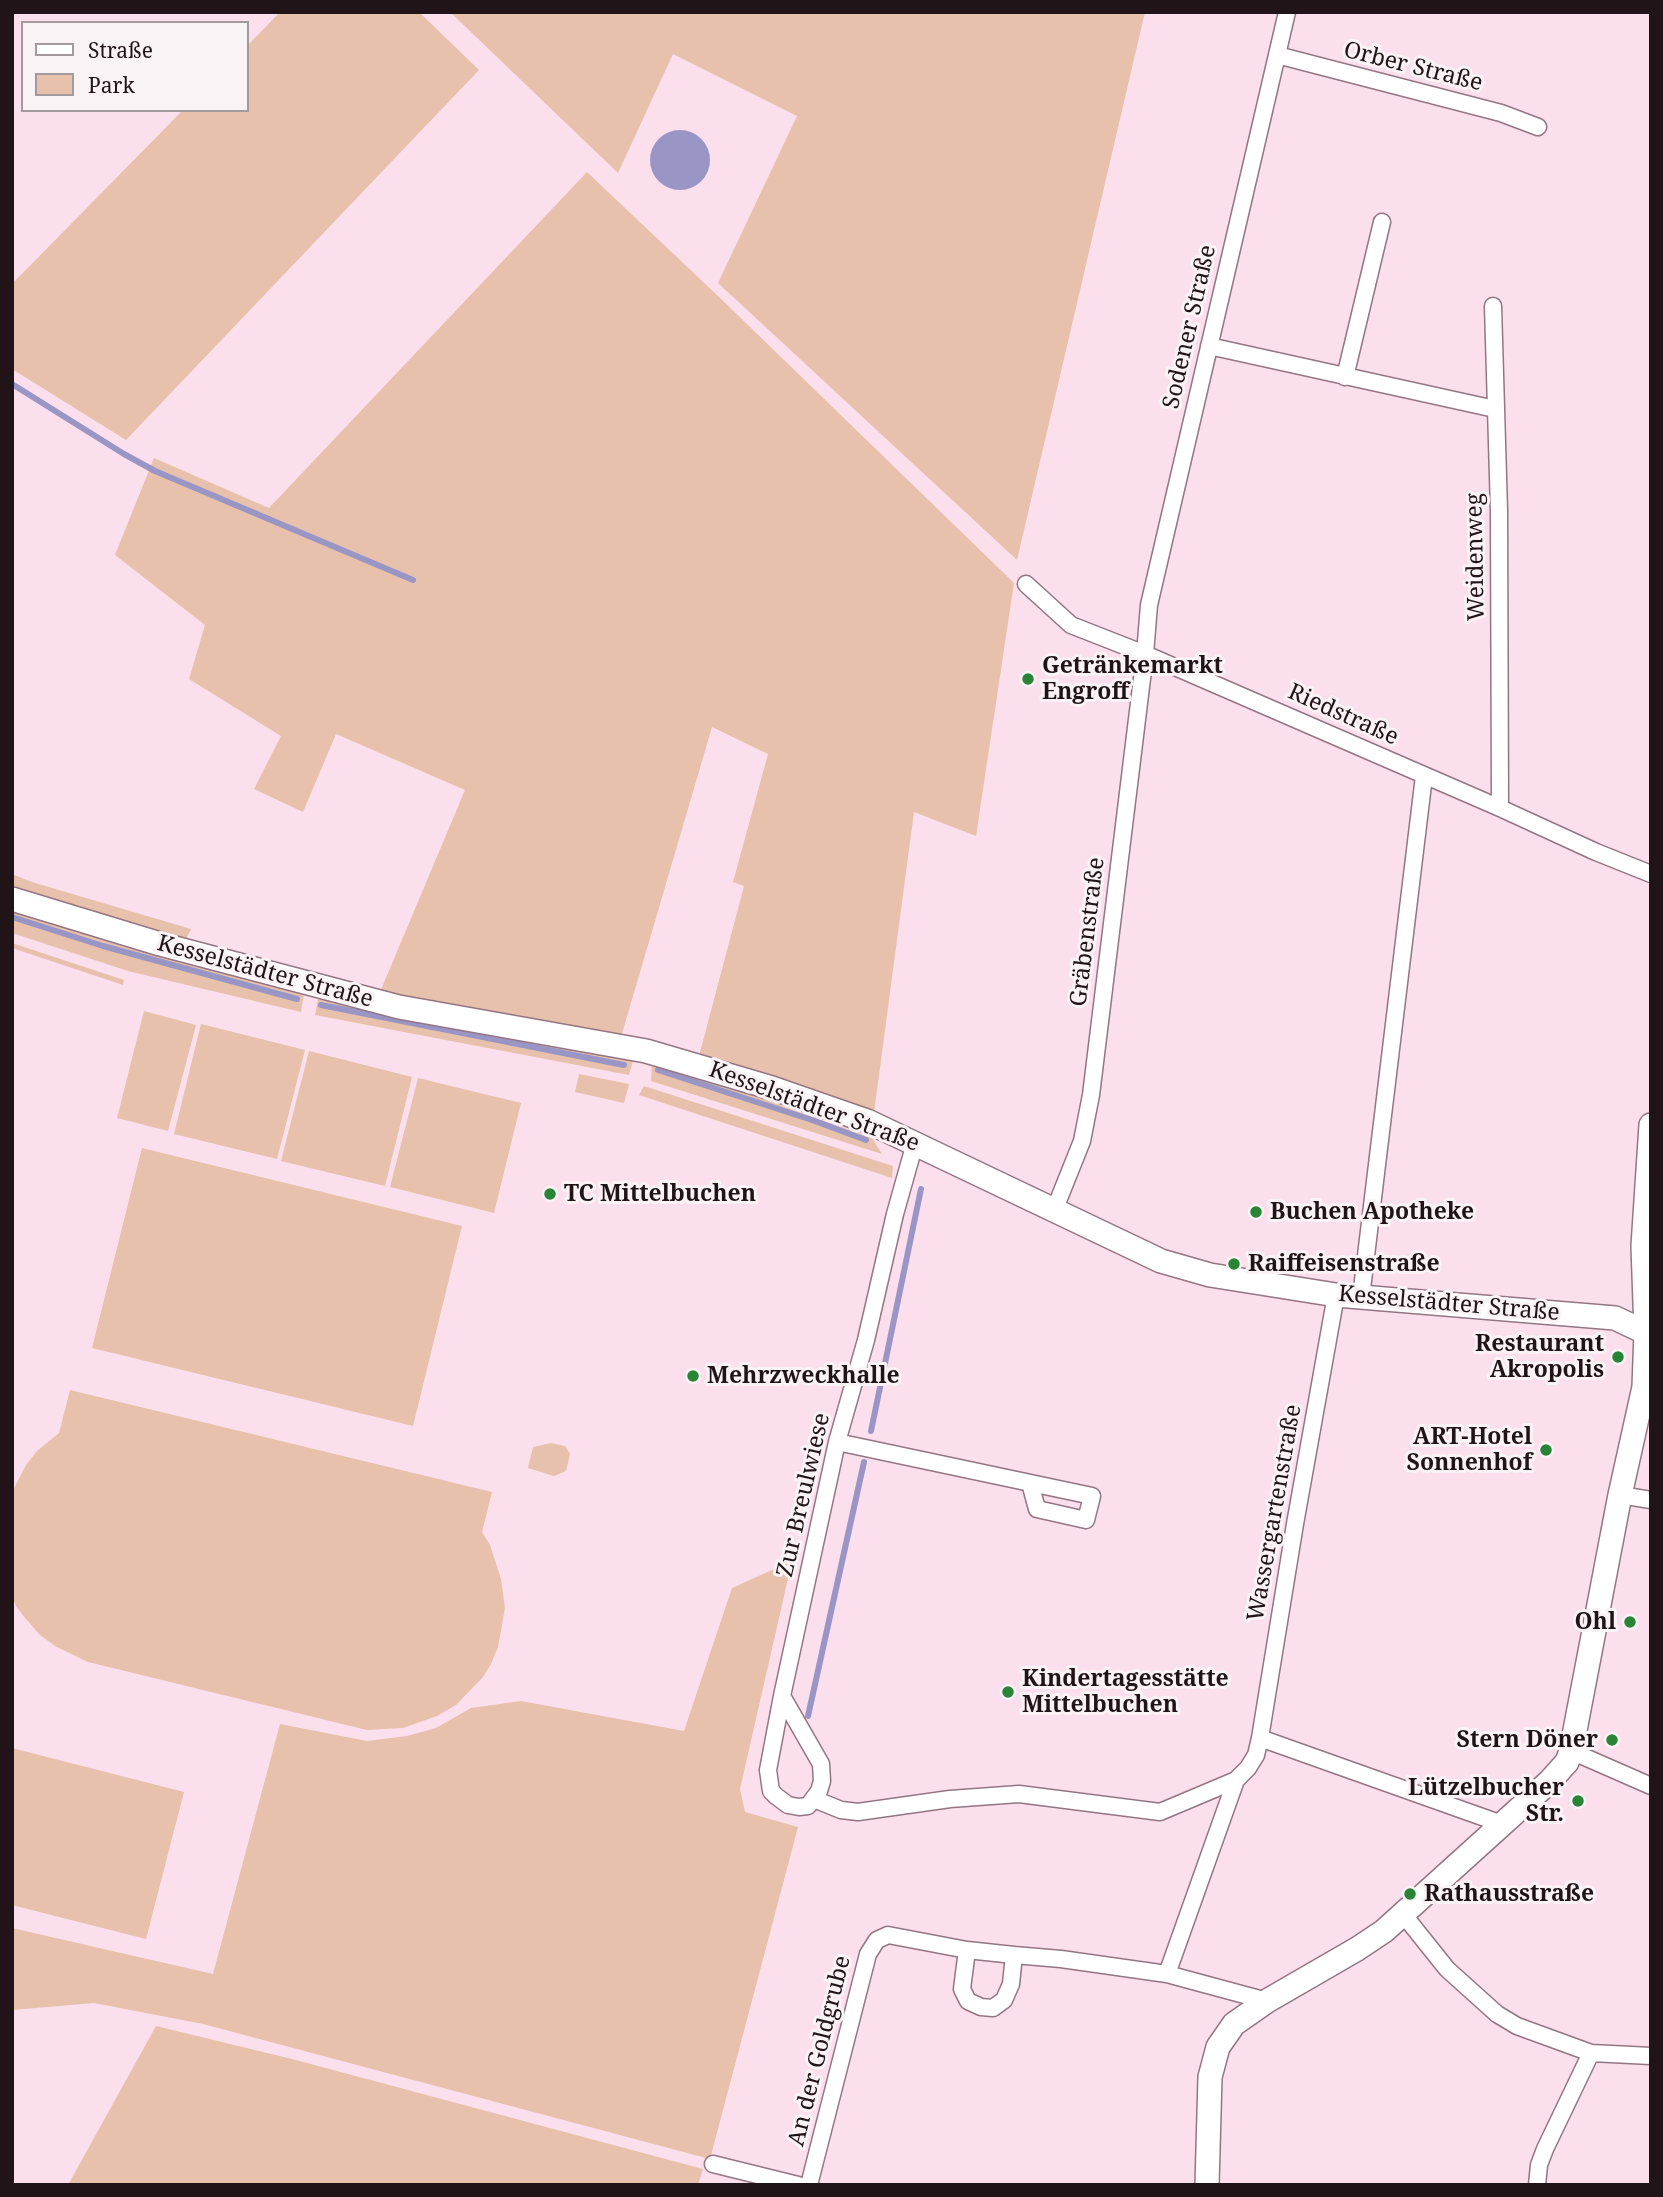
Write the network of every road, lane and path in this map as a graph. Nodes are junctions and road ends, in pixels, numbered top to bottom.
1 (1287, 12) edge
2 (1277, 55) junction
3 (1538, 127) dead end
4 (1382, 222) dead end
5 (1493, 306) dead end
6 (1209, 346) junction
7 (1345, 377) junction
8 (1495, 409) junction
9 (1026, 584) dead end
10 (1145, 654) junction
11 (1424, 776) junction
12 (1500, 808) junction
13 (1651, 874) edge
14 (12, 899) edge
15 (1651, 1125) edge
16 (915, 1143) junction
17 (1054, 1211) junction
18 (1336, 1295) junction
19 (1361, 1297) junction
20 (1648, 1334) edge
21 (838, 1442) junction
22 (1030, 1483) dead end
23 (1620, 1495) junction
24 (1651, 1500) edge
25 (782, 1696) junction
26 (1260, 1738) junction
27 (1572, 1751) junction
28 (1236, 1780) junction
29 (1651, 1786) edge
30 (814, 1799) junction
31 (1502, 1824) junction
32 (1403, 1914) junction
33 (967, 1950) junction
34 (1014, 1955) junction
35 (1167, 1974) junction
36 (1266, 2001) junction
37 (1591, 2053) junction
38 (1651, 2056) edge
39 (712, 2164) dead end
40 (798, 2185) edge
41 (809, 2185) edge
42 (1207, 2185) edge
43 (1537, 2185) edge

1 - 2 street, Sodener Straße
2 - 3 street, Orber Straße
2 - 6 street, Sodener Straße
4 - 7 street
5 - 8 street, Weidenweg
6 - 7 street
6 - 10 street, Sodener Straße
7 - 8 street
8 - 12 street, Weidenweg
9 - 10 street, Riedstraße
10 - 11 street, Riedstraße
10 - 17 street, Gräbenstraße
11 - 12 street, Riedstraße
11 - 19 street
12 - 13 street, Riedstraße
14 - 16 main road, Kesselstädter Straße
15 - 20 main road
16 - 17 main road, Kesselstädter Straße
16 - 21 street, Zur Breulwiese
17 - 18 main road, Kesselstädter Straße
18 - 19 main road, Kesselstädter Straße
18 - 26 street, Wassergartenstraße
19 - 20 main road, Kesselstädter Straße
20 - 23 main road
21 - 22 street
21 - 25 street, Zur Breulwiese
23 - 24 street
23 - 27 main road
25 - 30 street
25 - 30 street, Zur Breulwiese
26 - 28 street, Wassergartenstraße
26 - 31 street
27 - 29 street
27 - 31 main road
28 - 30 street
28 - 35 street, Wassergartenstraße
31 - 32 main road
32 - 36 main road
32 - 37 street
33 - 34 street, An der Goldgrube
33 - 34 street
33 - 41 street, An der Goldgrube
34 - 35 street, An der Goldgrube
35 - 36 street
36 - 42 main road
37 - 38 street
37 - 43 street
39 - 40 street

